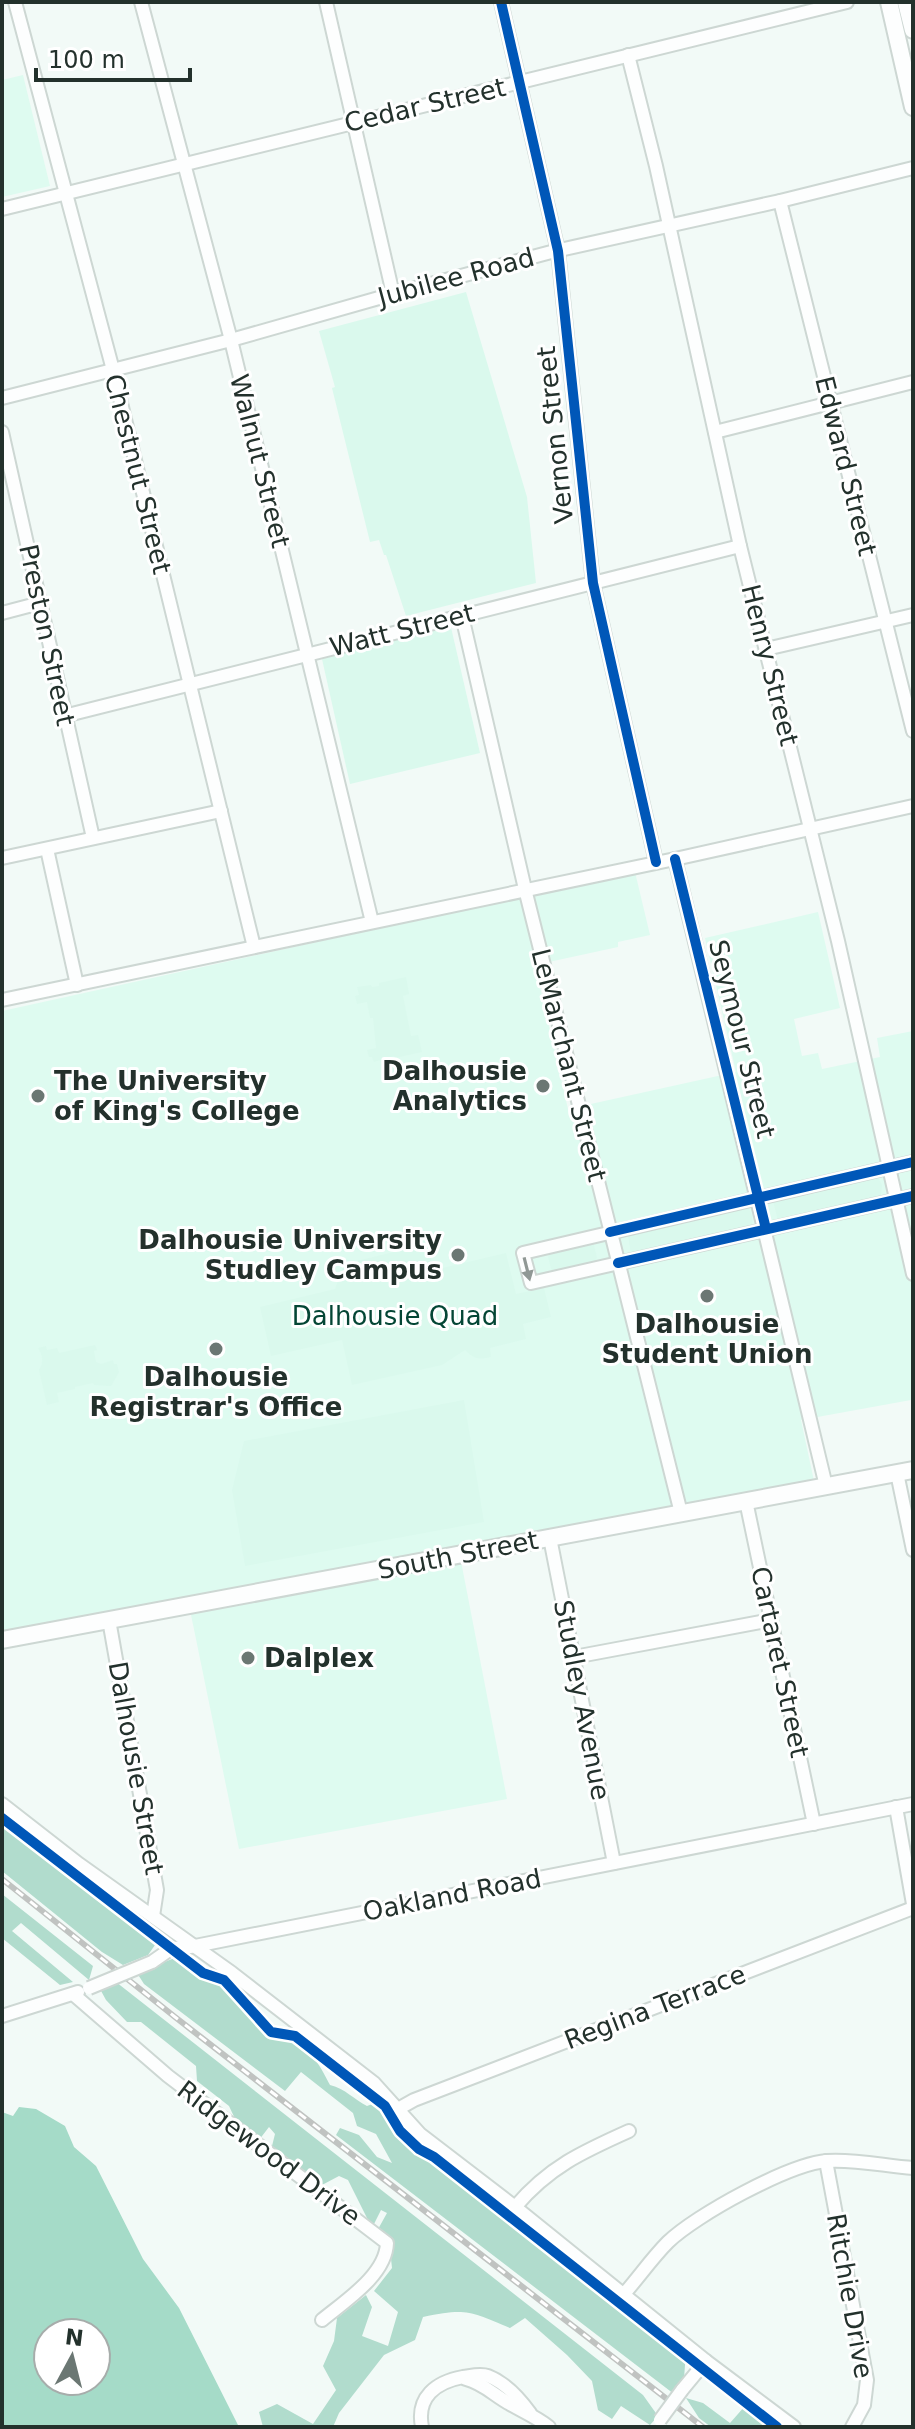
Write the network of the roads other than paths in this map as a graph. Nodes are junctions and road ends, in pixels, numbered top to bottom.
1 (15, 2) edge
2 (141, 2) edge
3 (326, 2) edge
4 (501, 2) edge
5 (847, 2) edge
6 (889, 2) edge
7 (906, 2) edge
8 (913, 30) edge
9 (628, 55) junction
10 (520, 83) junction
11 (913, 107) edge
12 (353, 122) junction
13 (182, 164) junction
14 (913, 168) edge
15 (67, 194) junction
16 (780, 201) junction
17 (2, 209) edge
18 (668, 224) junction
19 (558, 251) junction
20 (393, 294) junction
21 (231, 340) junction
22 (113, 370) junction
23 (913, 382) edge
24 (2, 398) edge
25 (831, 403) junction
26 (2, 432) edge
27 (715, 432) junction
28 (740, 546) junction
29 (593, 583) junction
30 (40, 603) junction
31 (2, 613) edge
32 (913, 615) edge
33 (462, 616) junction
34 (884, 623) junction
35 (766, 649) junction
36 (306, 655) junction
37 (189, 684) junction
38 (64, 716) junction
39 (913, 731) edge
40 (913, 806) edge
41 (221, 811) junction
42 (810, 829) junction
43 (93, 838) junction
44 (47, 849) junction
45 (2, 858) edge
46 (675, 859) junction
47 (656, 862) junction
48 (525, 889) junction
49 (372, 922) junction
50 (254, 947) junction
51 (77, 985) junction
52 (2, 1000) edge
53 (913, 1162) edge
54 (890, 1167) junction
55 (913, 1196) edge
56 (758, 1197) junction
57 (897, 1199) junction
58 (766, 1229) junction
59 (610, 1232) junction
60 (618, 1263) junction
61 (913, 1274) edge
62 (905, 1471) edge
63 (826, 1486) junction
64 (746, 1501) junction
65 (681, 1513) junction
66 (550, 1538) junction
67 (913, 1550) edge
68 (109, 1620) junction
69 (771, 1620) junction
70 (2, 1640) edge
71 (574, 1657) junction
72 (2, 1804) edge
73 (913, 1804) edge
74 (896, 1807) junction
75 (814, 1824) junction
76 (614, 1863) junction
77 (913, 1906) edge
78 (153, 1916) junction
79 (194, 1945) junction
80 (73, 1994) junction
81 (2, 2016) edge
82 (398, 2109) junction
83 (629, 2131) dead end
84 (826, 2161) junction
85 (913, 2168) edge
86 (515, 2207) junction
87 (624, 2294) junction
88 (322, 2320) dead end
89 (706, 2361) junction
90 (657, 2424) edge
91 (422, 2427) edge
92 (549, 2427) edge
93 (794, 2427) edge
94 (852, 2427) edge

1 - 15 street, Chestnut Street
2 - 13 street, Walnut Street
3 - 12 street
4 - 10 street, Vernon Street
5 - 9 street, Cedar Street
6 - 11 main road
7 - 8 main road
9 - 10 street, Cedar Street
9 - 18 street, Henry Street
10 - 12 street, Cedar Street
10 - 19 street, Vernon Street
12 - 13 street, Cedar Street
12 - 20 street
13 - 15 street, Cedar Street
13 - 21 street, Walnut Street
14 - 16 street, Jubilee Road
15 - 17 street, Cedar Street
15 - 22 street, Chestnut Street
16 - 18 street, Jubilee Road
16 - 25 street, Edward Street
18 - 19 street, Jubilee Road
18 - 27 street, Henry Street
19 - 20 street, Jubilee Road
19 - 29 street, Vernon Street
20 - 21 street, Jubilee Road
21 - 22 street, Jubilee Road
21 - 36 street, Walnut Street
22 - 24 street, Jubilee Road
22 - 37 street, Chestnut Street
23 - 25 street
25 - 27 street
25 - 34 street, Edward Street
26 - 30 street, Preston Street
27 - 28 street, Henry Street
28 - 29 street, Watt Street
28 - 35 street, Henry Street
29 - 33 street, Watt Street
29 - 47 street, Vernon Street
30 - 31 street
30 - 38 street, Preston Street
32 - 34 street
33 - 36 street, Watt Street
33 - 48 street, LeMarchant Street
34 - 35 street
34 - 39 street, Edward Street
35 - 42 street, Henry Street
36 - 37 street, Watt Street
36 - 49 street, Walnut Street
37 - 38 street, Watt Street
37 - 41 street, Chestnut Street
38 - 43 street, Preston Street
40 - 42 street
41 - 43 street
41 - 50 street, Chestnut Street
42 - 46 street
42 - 54 street, Henry Street
43 - 44 street
44 - 45 street
44 - 51 street
46 - 47 street
46 - 56 street, Seymour Street
47 - 48 street
48 - 49 street
48 - 59 street, LeMarchant Street
49 - 50 street
50 - 51 street
51 - 52 street
53 - 54 street
54 - 56 street
54 - 57 street, Henry Street
55 - 57 street
56 - 58 street, Seymour Street
56 - 59 street
57 - 58 street
57 - 61 street, Henry Street
58 - 60 street
58 - 63 street, Seymour Street
59 - 60 street, LeMarchant Street
59 -> 60 street
60 - 65 street, LeMarchant Street
62 - 63 main road, South Street
62 - 67 street
63 - 64 main road, South Street
64 - 65 main road, South Street
64 - 69 street, Cartaret Street
65 - 66 main road, South Street
66 - 68 main road, South Street
66 - 71 street, Studley Avenue
68 - 70 main road, South Street
68 - 78 street, Dalhousie Street
69 - 71 street
69 - 75 street, Cartaret Street
71 - 76 street, Studley Avenue
72 - 78 street
73 - 74 street, Oakland Road
74 - 75 street, Oakland Road
74 - 77 street
75 - 76 street, Oakland Road
76 - 79 street, Oakland Road
77 - 82 street, Regina Terrace
78 - 79 street
79 - 80 street, Oakland Road, bridge
79 - 82 street
80 - 81 street, Oakland Road
80 - 88 street, Ridgewood Drive
82 - 86 street
83 - 86 street
84 - 85 street
84 - 87 street
84 - 94 street, Ritchie Drive
86 - 87 street
87 - 89 street
89 - 90 street, bridge
89 - 93 street
91 - 92 street

